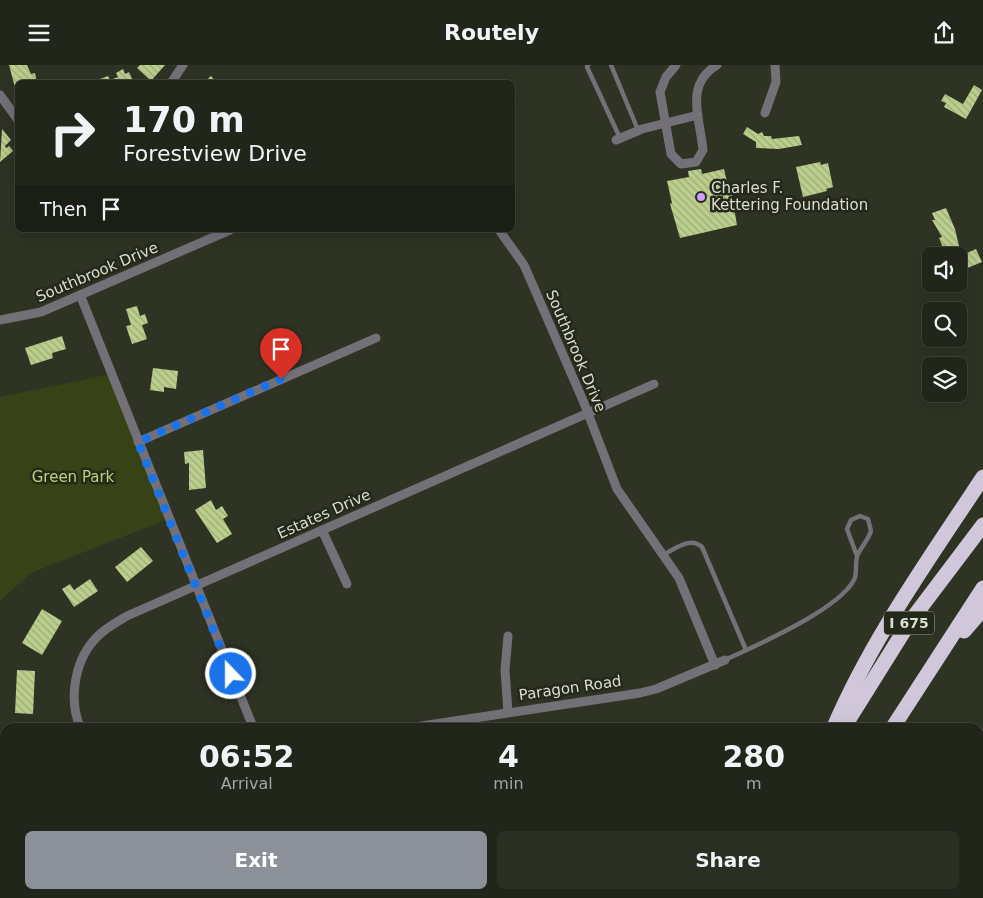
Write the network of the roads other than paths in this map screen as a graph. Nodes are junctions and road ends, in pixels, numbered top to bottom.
1 (183, 65) edge
2 (588, 65) edge
3 (611, 65) edge
4 (676, 65) edge
5 (717, 65) edge
6 (776, 65) edge
7 (173, 80) edge
8 (0, 95) edge
9 (765, 113) dead end
10 (698, 115) junction
11 (15, 116) edge
12 (664, 125) junction
13 (638, 130) junction
14 (618, 139) joint
15 (226, 232) edge
16 (500, 232) edge
17 (80, 297) junction
18 (0, 320) edge
19 (376, 338) dead end
20 (654, 384) dead end
21 (587, 413) junction
22 (138, 442) junction
23 (983, 477) edge
24 (983, 525) edge
25 (322, 530) junction
26 (663, 555) junction
27 (857, 556) junction
28 (347, 584) dead end
29 (196, 585) junction
30 (983, 587) edge
31 (983, 609) edge
32 (508, 636) dead end
33 (746, 650) junction
34 (725, 660) joint
35 (715, 665) junction
36 (928, 674) junction
37 (508, 712) junction
38 (79, 723) edge
39 (251, 723) edge
40 (440, 723) edge
41 (836, 723) edge
42 (846, 723) edge
43 (896, 723) edge

1 - 7 street
2 - 14 lane
3 - 13 lane
4 - 12 street
5 - 10 street
6 - 9 street
8 - 11 street
10 - 12 street
10 - 12 street
12 - 13 street
13 - 14 street
15 - 17 street, Southbrook Drive
16 - 21 street, Southbrook Drive
17 - 18 street, Southbrook Drive
17 - 22 street
19 - 22 street
20 - 21 street, Estates Drive
21 - 25 street, Estates Drive
21 - 26 street, Southbrook Drive
22 - 29 street
23 - 41 highway
24 - 42 highway, I 675
25 - 28 street
25 - 29 street, Estates Drive
26 - 33 lane
26 - 35 street, Southbrook Drive
27 - 27 lane
27 - 33 lane
29 - 38 street, Estates Drive
29 - 39 street
30 - 36 highway, I 675
31 - 36 highway
32 - 37 street
33 - 34 lane
34 - 35 street, Paragon Road
35 - 37 street, Paragon Road
36 - 43 highway, I 675
37 - 40 street, Paragon Road

